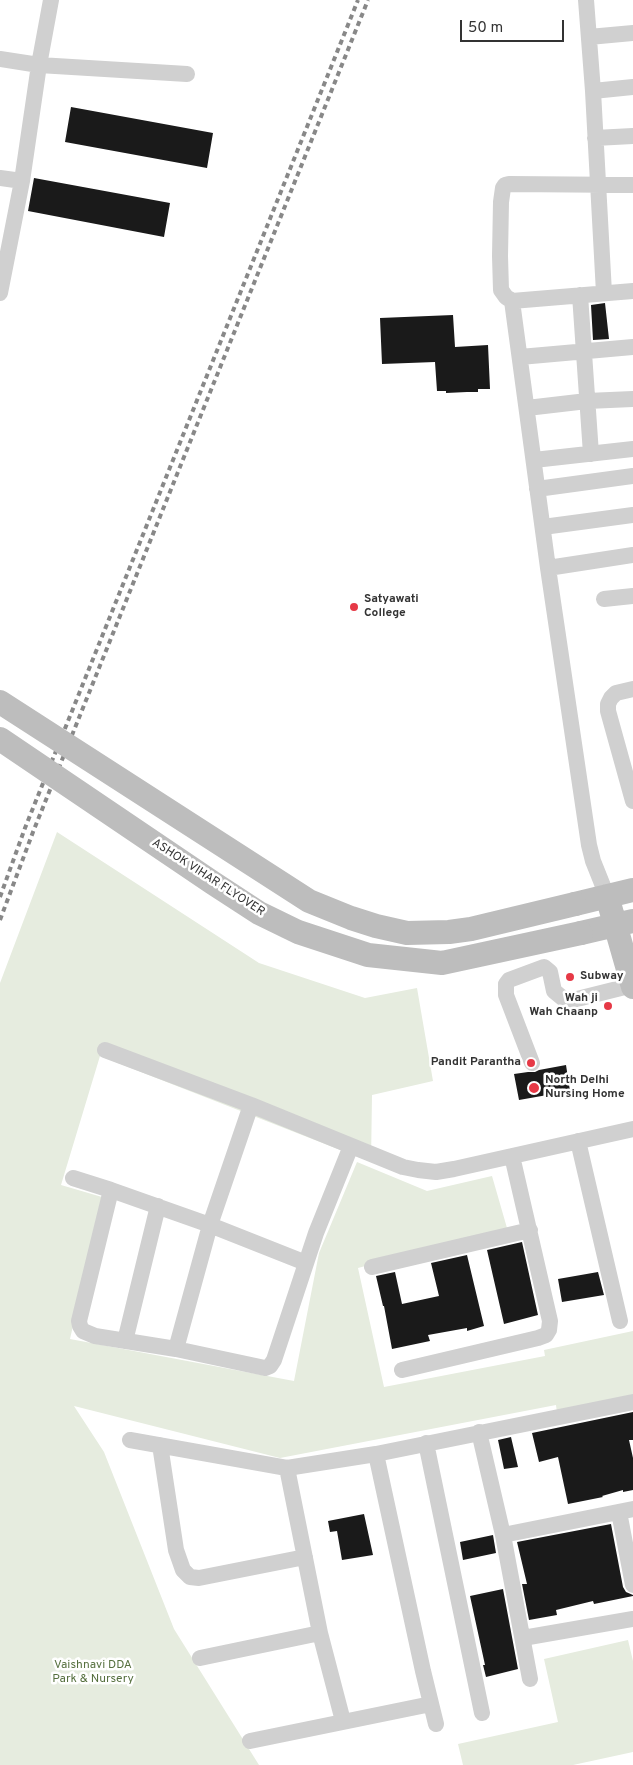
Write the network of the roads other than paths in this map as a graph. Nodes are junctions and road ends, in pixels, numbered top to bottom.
1 (51, 0) edge
2 (586, 0) edge
3 (633, 34) edge
4 (588, 36) junction
5 (0, 59) edge
6 (39, 65) junction
7 (187, 74) dead end
8 (633, 87) edge
9 (593, 90) junction
10 (633, 136) edge
11 (595, 138) junction
12 (0, 178) edge
13 (22, 181) junction
14 (633, 185) edge
15 (597, 186) junction
16 (633, 290) edge
17 (0, 293) edge
18 (604, 293) junction
19 (580, 295) junction
20 (512, 301) junction
21 (633, 346) edge
22 (584, 350) junction
23 (520, 357) junction
24 (633, 399) edge
25 (587, 401) junction
26 (527, 408) junction
27 (633, 449) edge
28 (591, 454) junction
29 (534, 460) junction
30 (633, 476) edge
31 (537, 489) junction
32 (633, 515) edge
33 (542, 527) junction
34 (633, 555) edge
35 (548, 568) junction
36 (633, 596) edge
37 (604, 599) dead end
38 (633, 689) edge
39 (0, 702) edge
40 (0, 740) edge
41 (629, 766) edge
42 (633, 801) edge
43 (633, 890) edge
44 (607, 896) junction
45 (624, 923) edge
46 (633, 986) edge
47 (105, 1050) dead end
48 (532, 1063) dead end
49 (250, 1105) junction
50 (633, 1129) edge
51 (578, 1141) junction
52 (350, 1146) junction
53 (512, 1156) junction
54 (73, 1178) dead end
55 (111, 1190) junction
56 (158, 1206) junction
57 (210, 1225) junction
58 (530, 1230) junction
59 (306, 1263) junction
60 (372, 1267) dead end
61 (620, 1322) dead end
62 (125, 1341) junction
63 (176, 1349) junction
64 (402, 1370) dead end
65 (633, 1402) edge
66 (480, 1432) junction
67 (130, 1440) dead end
68 (426, 1443) junction
69 (160, 1445) junction
70 (376, 1454) junction
71 (287, 1468) junction
72 (626, 1510) edge
73 (503, 1535) junction
74 (305, 1557) junction
75 (633, 1585) edge
76 (633, 1619) edge
77 (320, 1633) junction
78 (523, 1638) junction
79 (200, 1658) dead end
80 (530, 1679) dead end
81 (431, 1704) junction
82 (482, 1712) dead end
83 (343, 1721) junction
84 (436, 1724) dead end
85 (250, 1741) dead end

1 - 6 street
2 - 4 street
3 - 4 street
4 - 9 street
5 - 6 street
6 - 7 street
6 - 13 street
8 - 9 street
9 - 11 street
10 - 11 street
11 - 15 street
12 - 13 street
13 - 17 street
14 - 15 street
15 - 18 street
15 - 20 street
16 - 18 street
18 - 19 street
19 - 20 street
19 - 22 street
20 - 23 street
21 - 22 street
22 - 23 street
22 - 25 street
23 - 26 street
24 - 25 street
25 - 26 street
25 - 28 street
26 - 29 street
27 - 28 street
28 - 29 street
29 - 31 street
30 - 31 street
31 - 33 street
32 - 33 street
33 - 35 street
34 - 35 street
35 - 44 street
36 - 37 street
38 - 41 street
39 - 44 main road, bridge
40 - 45 main road, ASHOK VIHAR FLYOVER, bridge
41 - 42 street
43 - 44 main road
44 - 45 main road
45 - 46 main road
46 - 48 street
47 - 49 street
49 - 52 street
49 - 57 street
50 - 51 street
51 - 53 street
51 - 61 street
52 - 53 street
52 - 59 street
53 - 58 street
54 - 55 street
55 - 56 street
55 - 62 street
56 - 57 street
56 - 62 street
57 - 59 street
57 - 63 street
58 - 60 street
58 - 64 street
59 - 63 street
62 - 63 street
65 - 66 street
66 - 68 street
66 - 73 street
67 - 69 street
68 - 70 street
68 - 82 street
69 - 71 street
69 - 74 street
70 - 71 street
70 - 81 street
71 - 74 street
72 - 73 street
72 - 75 street
73 - 78 street
74 - 77 street
76 - 78 street
77 - 79 street
77 - 83 street
78 - 80 street
81 - 83 street
81 - 84 street
83 - 85 street

